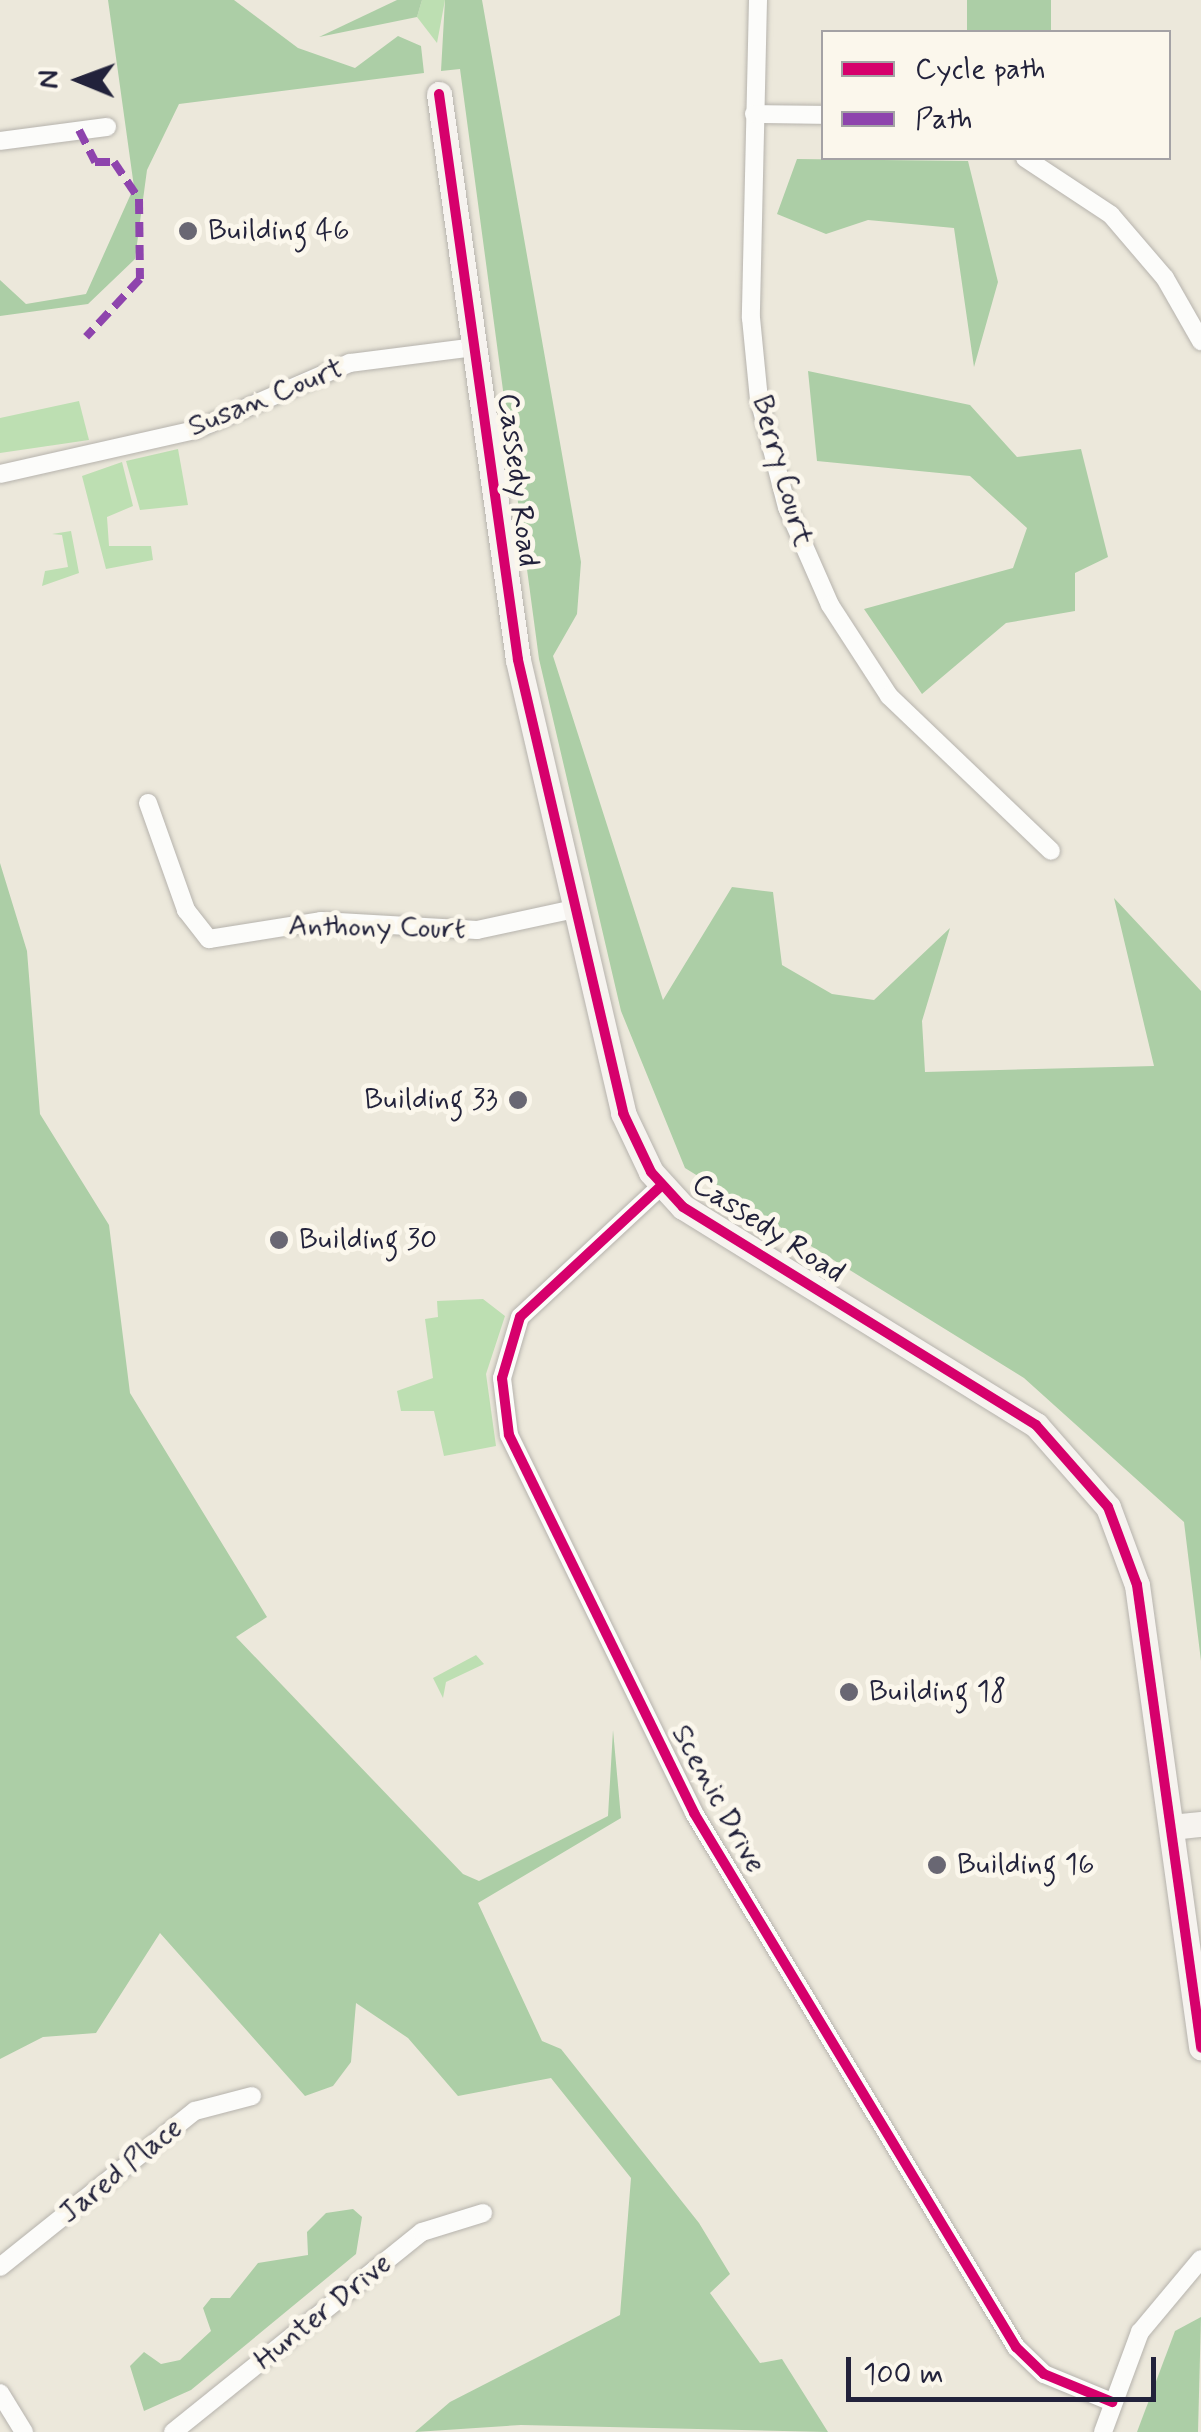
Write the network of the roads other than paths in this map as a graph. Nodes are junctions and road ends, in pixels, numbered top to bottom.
1 (758, 0) edge
2 (439, 94) dead end
3 (754, 114) junction
4 (821, 115) edge
5 (108, 127) dead end
6 (0, 140) edge
7 (1029, 160) edge
8 (1201, 341) edge
9 (475, 347) junction
10 (0, 474) edge
11 (148, 803) dead end
12 (1050, 851) dead end
13 (574, 909) junction
14 (661, 1186) junction
15 (1201, 1824) edge
16 (1171, 1827) junction
17 (1201, 2048) edge
18 (252, 2096) dead end
19 (483, 2213) dead end
20 (1201, 2259) edge
21 (0, 2267) edge
22 (0, 2393) edge
23 (1112, 2402) junction
24 (24, 2432) edge
25 (173, 2432) edge
26 (1103, 2432) edge

1 - 3 street, Berry Court
2 - 9 street, Cassedy Road
3 - 4 street
3 - 12 street, Berry Court
5 - 6 street
7 - 8 street
9 - 10 street, Susan Court
9 - 13 street, Cassedy Road
11 - 13 street, Anthony Court
13 - 14 street, Cassedy Road
14 - 16 street, Cassedy Road
14 - 23 street, Scenic Drive
15 - 16 street
16 - 17 street, Cassedy Road
18 - 21 street, Jared Place
19 - 25 street, Hunter Drive
20 - 23 street
22 - 24 street
23 - 26 street

